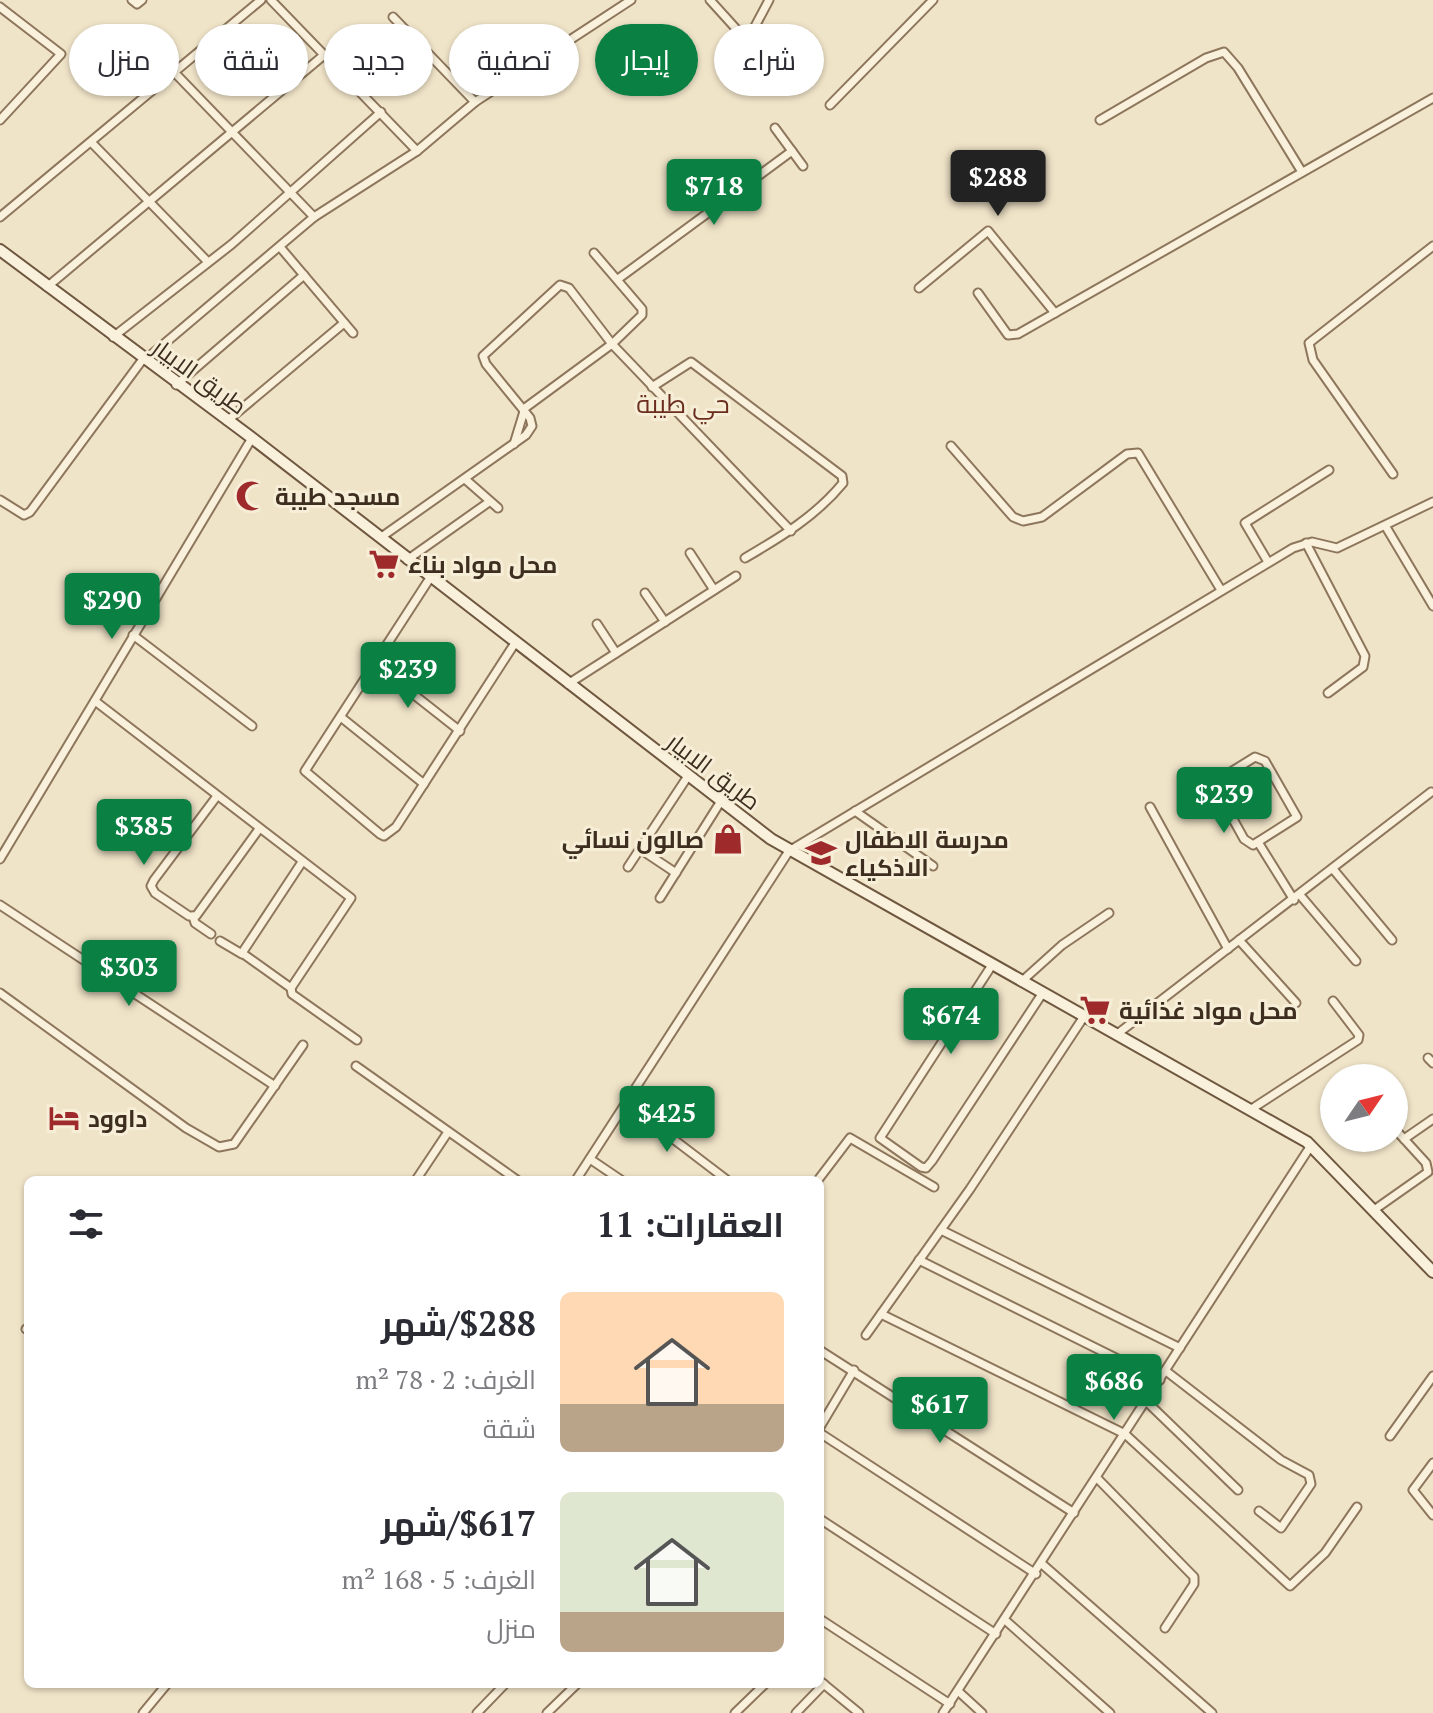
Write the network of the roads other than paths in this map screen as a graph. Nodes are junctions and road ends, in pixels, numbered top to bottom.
1 (132, 0) edge
2 (142, 0) edge
3 (261, 0) edge
4 (271, 0) edge
5 (631, 0) edge
6 (710, 0) edge
7 (755, 0) edge
8 (769, 0) edge
9 (933, 0) edge
10 (0, 7) edge
11 (764, 10) junction
12 (393, 17) dead end
13 (324, 55) joint
14 (179, 68) edge
15 (179, 77) edge
16 (146, 96) edge
17 (365, 96) edge
18 (1433, 98) edge
19 (475, 102) junction
20 (830, 105) dead end
21 (381, 112) junction
22 (0, 120) edge
23 (1100, 120) dead end
24 (775, 128) dead end
25 (232, 133) junction
26 (91, 142) junction
27 (417, 151) junction
28 (792, 151) junction
29 (803, 166) dead end
30 (1302, 172) junction
31 (290, 192) junction
32 (149, 204) junction
33 (0, 217) edge
34 (314, 217) junction
35 (1433, 246) edge
36 (280, 247) junction
37 (0, 250) edge
38 (594, 253) dead end
39 (208, 262) junction
40 (304, 275) junction
41 (618, 279) junction
42 (47, 287) junction
43 (919, 288) dead end
44 (978, 293) dead end
45 (1055, 313) junction
46 (344, 323) junction
47 (353, 333) dead end
48 (113, 337) junction
49 (612, 344) junction
50 (144, 359) junction
51 (176, 385) junction
52 (652, 387) junction
53 (525, 408) junction
54 (227, 421) junction
55 (252, 438) junction
56 (514, 444) junction
57 (951, 446) dead end
58 (1329, 470) dead end
59 (1393, 474) dead end
60 (465, 479) junction
61 (0, 500) edge
62 (489, 502) junction
63 (1433, 502) edge
64 (498, 508) dead end
65 (1386, 527) junction
66 (791, 531) junction
67 (379, 538) junction
68 (1306, 543) junction
69 (690, 553) dead end
70 (745, 558) dead end
71 (407, 560) junction
72 (1268, 562) junction
73 (736, 576) dead end
74 (430, 578) junction
75 (714, 590) junction
76 (1221, 590) junction
77 (645, 593) dead end
78 (1433, 606) edge
79 (665, 622) junction
80 (597, 624) dead end
81 (133, 635) junction
82 (515, 643) junction
83 (616, 653) junction
84 (375, 664) junction
85 (568, 684) junction
86 (1328, 693) dead end
87 (95, 701) junction
88 (342, 718) junction
89 (252, 726) dead end
90 (460, 731) junction
91 (688, 776) junction
92 (424, 784) junction
93 (1431, 792) dead end
94 (217, 796) junction
95 (721, 801) junction
96 (1150, 807) dead end
97 (855, 811) junction
98 (259, 829) junction
99 (1258, 842) junction
100 (640, 849) junction
101 (789, 851) junction
102 (0, 859) edge
103 (302, 862) junction
104 (933, 866) dead end
105 (628, 867) dead end
106 (1333, 869) junction
107 (676, 873) junction
108 (1297, 897) junction
109 (660, 898) dead end
110 (0, 905) edge
111 (1109, 913) dead end
112 (193, 916) junction
113 (211, 934) dead end
114 (1239, 940) junction
115 (1392, 940) dead end
116 (220, 941) dead end
117 (1228, 949) junction
118 (242, 954) junction
119 (1356, 961) dead end
120 (992, 965) junction
121 (1021, 982) junction
122 (291, 988) junction
123 (0, 993) edge
124 (1042, 994) junction
125 (1333, 1001) dead end
126 (1296, 1003) dead end
127 (1083, 1018) junction
128 (1116, 1035) junction
129 (357, 1040) dead end
130 (303, 1045) dead end
131 (356, 1066) dead end
132 (275, 1086) junction
133 (626, 1103) junction
134 (1250, 1110) junction
135 (1433, 1119) edge
136 (448, 1132) junction
137 (1408, 1136) edge
138 (1408, 1143) edge
139 (1310, 1147) junction
140 (590, 1159) junction
141 (419, 1176) edge
142 (511, 1176) edge
143 (579, 1176) edge
144 (615, 1176) edge
145 (722, 1176) edge
146 (821, 1176) edge
147 (934, 1187) dead end
148 (1374, 1210) junction
149 (941, 1230) junction
150 (919, 1260) junction
151 (1433, 1272) edge
152 (881, 1314) junction
153 (866, 1335) dead end
154 (1180, 1348) junction
155 (824, 1353) edge
156 (854, 1370) junction
157 (1166, 1371) junction
158 (1433, 1376) edge
159 (1160, 1380) junction
160 (1147, 1402) junction
161 (824, 1420) edge
162 (1125, 1434) junction
163 (824, 1436) edge
164 (1390, 1436) dead end
165 (1433, 1463) edge
166 (1097, 1478) junction
167 (1238, 1490) dead end
168 (1357, 1507) dead end
169 (1259, 1511) dead end
170 (1074, 1513) junction
171 (1433, 1515) edge
172 (824, 1522) edge
173 (1042, 1564) junction
174 (1036, 1574) junction
175 (1005, 1620) junction
176 (824, 1622) edge
177 (1165, 1628) dead end
178 (996, 1634) junction
179 (824, 1685) edge
180 (164, 1688) edge
181 (501, 1688) edge
182 (573, 1688) edge
183 (761, 1688) edge
184 (818, 1688) edge
185 (958, 1691) junction
186 (950, 1704) junction
187 (143, 1713) edge
188 (477, 1713) edge
189 (547, 1713) edge
190 (735, 1713) edge
191 (796, 1713) edge
192 (859, 1713) edge
193 (943, 1713) edge
194 (982, 1713) edge
195 (1110, 1713) edge
196 (1212, 1713) edge

1 - 2 street
3 - 14 street
4 - 13 street
5 - 19 street
6 - 11 street
7 - 11 street
8 - 11 street
9 - 20 street
10 - 22 street
12 - 19 street
13 - 25 street
15 - 25 street
16 - 26 street
17 - 21 street
18 - 30 street
19 - 27 street
21 - 27 street
21 - 31 street
23 - 30 street
24 - 28 street
25 - 31 street
25 - 32 street
26 - 32 street
26 - 33 street
27 - 34 street
28 - 29 street
28 - 41 street
30 - 45 street
31 - 34 street
31 - 39 street
32 - 39 street
32 - 42 street
34 - 36 street
35 - 59 street
36 - 40 street
36 - 50 street
37 - 42 main road, طريق الابيار
38 - 41 street
39 - 48 street
40 - 46 street
40 - 51 street
41 - 49 street
42 - 48 main road, طريق الابيار
43 - 45 street
44 - 45 street
46 - 47 street
46 - 54 street
48 - 50 main road, طريق الابيار
49 - 52 street
49 - 53 street
49 - 53 street
50 - 51 main road, طريق الابيار
50 - 61 street
51 - 54 main road, طريق الابيار
52 - 66 street
52 - 66 street
53 - 56 street
53 - 56 street
54 - 55 main road, طريق الابيار
55 - 67 main road, طريق الابيار
55 - 81 street
56 - 60 street
57 - 76 street
58 - 72 street
60 - 62 street
60 - 67 street
62 - 64 street
62 - 71 street
63 - 65 street
65 - 68 street
65 - 78 street
66 - 70 street
67 - 71 main road, طريق الابيار
68 - 72 street
68 - 86 street
69 - 75 street
71 - 74 main road, طريق الابيار
72 - 76 street
73 - 75 street
74 - 82 main road, طريق الابيار
74 - 84 street
75 - 79 street
76 - 97 street
77 - 79 street
79 - 83 street
80 - 83 street
81 - 87 street
81 - 89 street
82 - 85 main road, طريق الابيار
82 - 90 street
83 - 85 street
84 - 88 street
84 - 90 street
85 - 91 main road, طريق الابيار
87 - 94 street
87 - 102 street
88 - 92 street
88 - 92 street
90 - 92 street
91 - 95 main road, طريق الابيار
91 - 100 street
93 - 106 street
94 - 98 street
94 - 112 street
95 - 101 main road, طريق الابيار
95 - 107 street
96 - 117 street
97 - 101 street
97 - 104 street
98 - 103 street
98 - 112 street
99 - 99 street
99 - 108 street
100 - 105 street
100 - 107 street
101 - 120 main road, طريق الابيار
101 - 133 street
103 - 118 street
103 - 122 street
106 - 108 street
106 - 115 street
107 - 109 street
108 - 114 street
108 - 119 street
110 - 132 street
111 - 121 street
112 - 113 street
114 - 117 street
114 - 126 street
116 - 118 street
117 - 128 street
118 - 122 street
120 - 121 main road, طريق الابيار
120 - 124 street
121 - 124 main road, طريق الابيار
122 - 129 street
123 - 132 street
124 - 127 main road, طريق الابيار
125 - 134 street
127 - 128 main road, طريق الابيار
127 - 149 street
128 - 134 main road, طريق الابيار
130 - 132 street
131 - 136 street
133 - 140 street
133 - 145 street
134 - 139 main road, طريق الابيار
135 - 137 street
136 - 141 street
136 - 142 street
138 - 148 street
139 - 148 main road, طريق الابيار
139 - 154 street
140 - 143 street
140 - 144 street
146 - 147 street
148 - 151 main road, طريق الابيار
149 - 150 street
149 - 154 street
150 - 152 street
150 - 159 street
152 - 153 street
152 - 162 street
154 - 157 street
155 - 156 street
156 - 161 street
156 - 170 street
157 - 159 street
157 - 169 street
158 - 164 street
159 - 160 street
160 - 162 street
160 - 167 street
162 - 166 street
162 - 168 street
163 - 174 street
165 - 171 street
166 - 170 street
166 - 177 street
170 - 173 street
172 - 178 street
173 - 174 street
173 - 196 street
174 - 175 street
175 - 178 street
175 - 195 street
176 - 186 street
178 - 185 street
179 - 192 street
180 - 187 street
181 - 188 street
182 - 189 street
183 - 190 street
184 - 191 street
185 - 186 street
185 - 194 street
186 - 193 street

